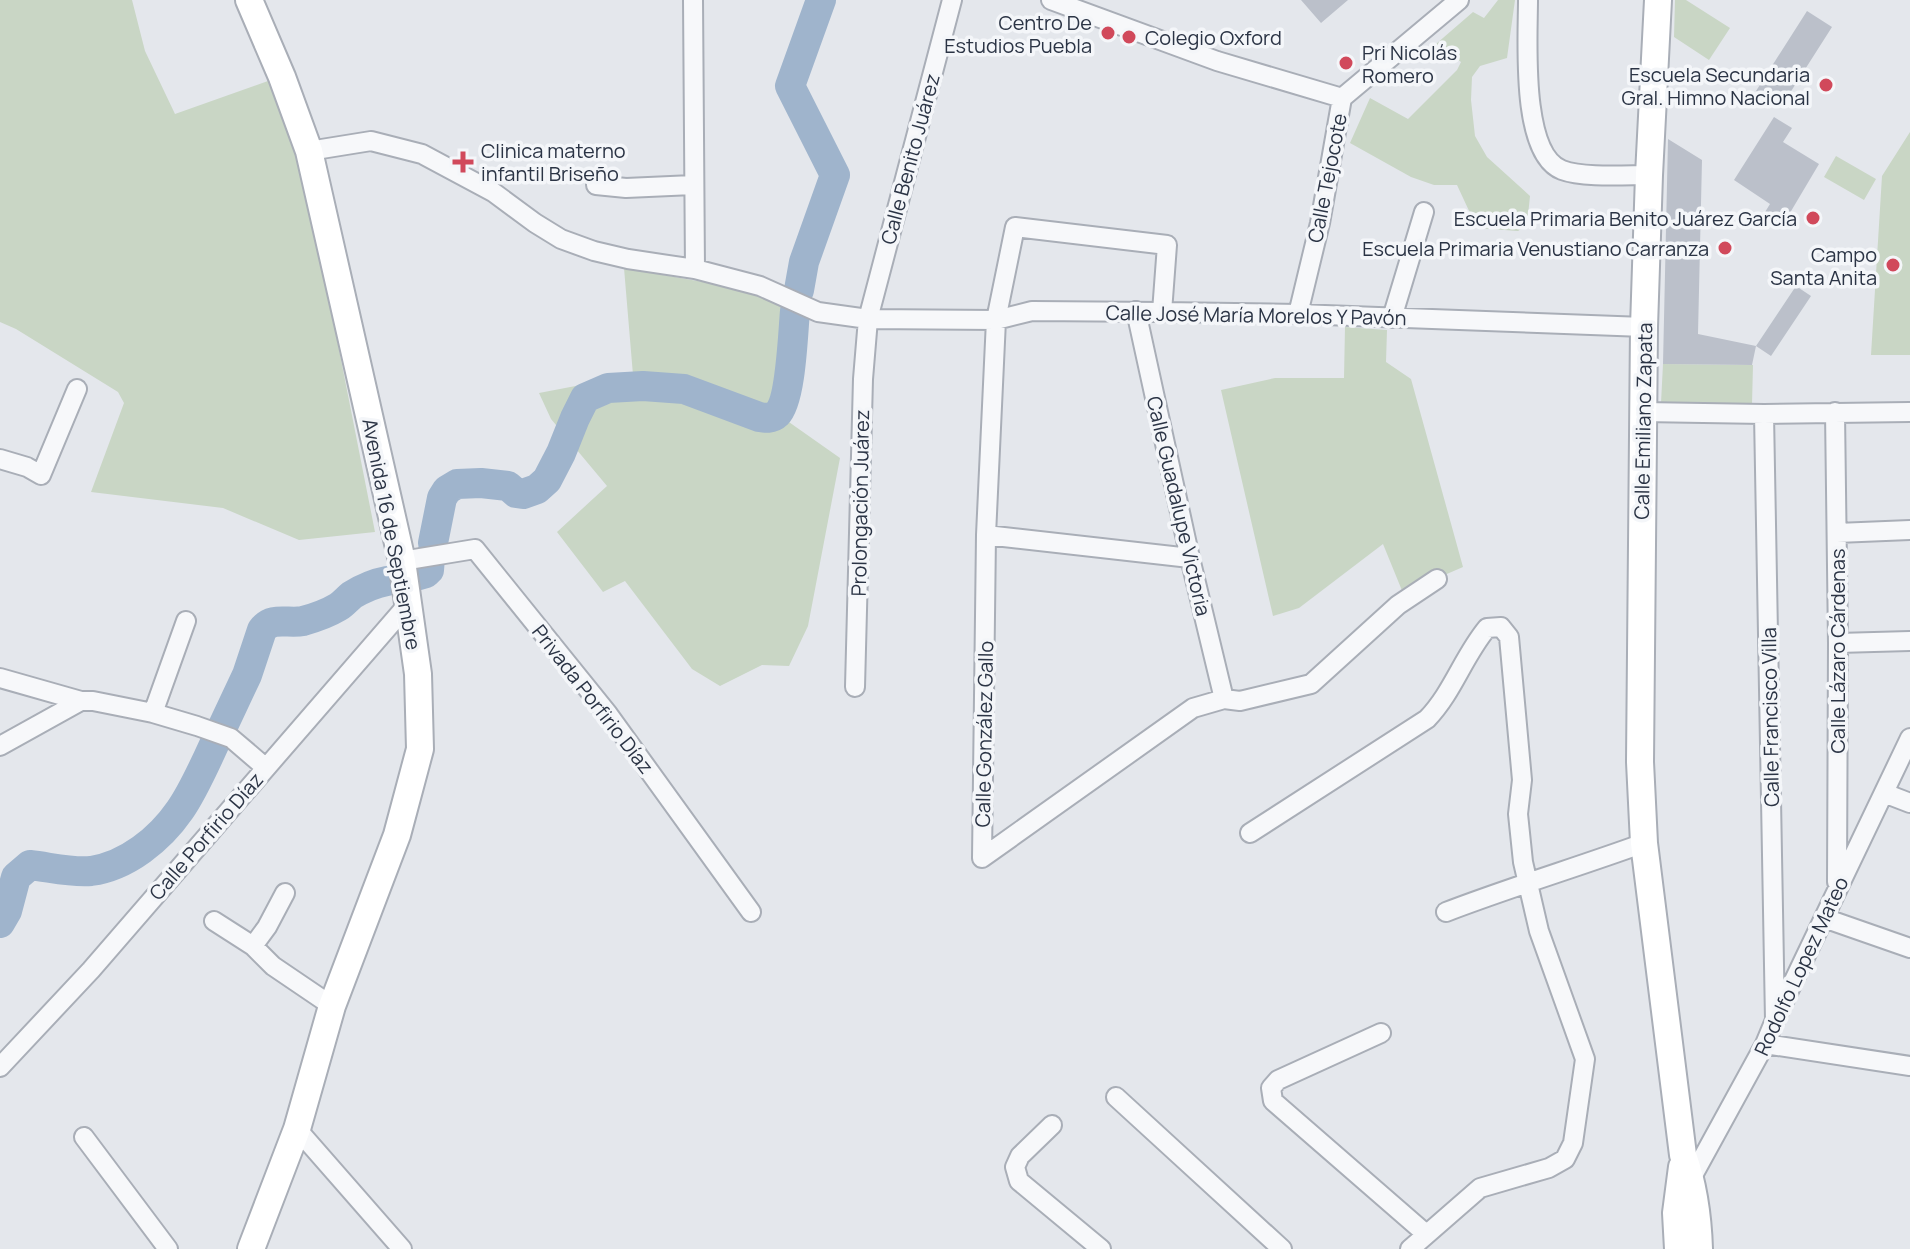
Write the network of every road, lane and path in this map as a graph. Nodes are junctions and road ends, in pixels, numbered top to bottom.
1 (249, 0) edge
2 (693, 0) edge
3 (952, 0) edge
4 (1051, 0) edge
5 (1459, 0) edge
6 (1528, 0) edge
7 (1658, 0) edge
8 (1342, 98) junction
9 (309, 151) junction
10 (1649, 175) junction
11 (596, 185) dead end
12 (693, 185) junction
13 (1424, 212) dead end
14 (695, 269) junction
15 (1136, 311) junction
16 (1162, 312) junction
17 (1298, 314) junction
18 (1392, 318) junction
19 (868, 319) junction
20 (996, 320) junction
21 (1644, 327) junction
22 (77, 389) dead end
23 (1643, 412) junction
24 (1835, 412) junction
25 (1910, 412) edge
26 (1764, 414) junction
27 (0, 459) edge
28 (1910, 530) edge
29 (1837, 533) junction
30 (986, 535) junction
31 (1190, 558) junction
32 (402, 561) junction
33 (1437, 579) dead end
34 (409, 603) junction
35 (186, 621) dead end
36 (1910, 641) edge
37 (1838, 643) junction
38 (0, 678) edge
39 (855, 687) dead end
40 (1224, 699) junction
41 (81, 701) junction
42 (153, 713) junction
43 (1910, 738) edge
44 (0, 746) edge
45 (265, 767) junction
46 (1884, 793) junction
47 (1910, 803) edge
48 (1250, 833) dead end
49 (1644, 843) junction
50 (1527, 883) junction
51 (1837, 889) junction
52 (285, 893) dead end
53 (751, 912) dead end
54 (1446, 912) dead end
55 (1824, 918) junction
56 (214, 921) dead end
57 (253, 946) junction
58 (1910, 948) edge
59 (332, 1006) junction
60 (1775, 1020) junction
61 (1381, 1033) dead end
62 (1765, 1044) junction
63 (1910, 1066) edge
64 (0, 1067) edge
65 (1116, 1097) dead end
66 (1052, 1125) dead end
67 (297, 1129) junction
68 (84, 1137) dead end
69 (1685, 1173) junction
70 (1426, 1234) junction
71 (168, 1249) edge
72 (251, 1249) edge
73 (402, 1249) edge
74 (1101, 1249) edge
75 (1282, 1249) edge
76 (1410, 1249) edge
77 (1678, 1249) edge
78 (1699, 1249) edge

1 - 9 main road, Avenida 16 de Septiembre
2 - 12 street
3 - 19 street, Calle Benito Juárez
4 - 8 street
5 - 8 street, Calle Tejocote
6 - 10 street
7 - 10 main road, Calle Emiliano Zapata
8 - 17 street, Calle Tejocote
9 - 14 street
9 - 32 main road, Avenida 16 de Septiembre
10 - 21 main road, Calle Emiliano Zapata
11 - 12 street
12 - 14 street
13 - 18 street
14 - 19 street
15 - 16 street, Calle José María Morelos Y Pavón
15 - 20 street, Calle José María Morelos Y Pavón
15 - 31 street, Calle Guadalupe Victoria
16 - 17 street, Calle José María Morelos Y Pavón
16 - 20 street, Calle González Gallo
17 - 18 street, Calle José María Morelos Y Pavón
18 - 21 street, Calle José María Morelos Y Pavón
19 - 20 street, Calle José María Morelos Y Pavón
19 - 39 street, Prolongación Juárez
20 - 30 street, Calle González Gallo
21 - 23 main road, Calle Emiliano Zapata
22 - 27 street
23 - 26 street
23 - 49 main road, Calle Emiliano Zapata
24 - 25 street
24 - 26 street
24 - 29 street, Calle Lázaro Cárdenas
26 - 60 street, Calle Francisco Villa
28 - 29 street
29 - 37 street, Calle Lázaro Cárdenas
30 - 31 street
30 - 40 street, Calle González Gallo
31 - 40 street, Calle Guadalupe Victoria
32 - 34 main road, Avenida 16 de Septiembre
32 - 53 street, Privada Porfirio Díaz
33 - 40 street
34 - 45 street, Calle Porfirio Díaz
34 - 59 main road, Avenida 16 de Septiembre
35 - 42 street
36 - 37 street
37 - 51 street, Calle Lázaro Cárdenas
38 - 41 street
41 - 42 street
41 - 44 street
42 - 45 street
43 - 46 street, Rodolfo Lopez Mateo
45 - 64 street, Calle Porfirio Díaz
46 - 47 street
46 - 51 street, Rodolfo Lopez Mateo
48 - 50 street
49 - 50 street
49 - 69 main road, Calle Emiliano Zapata
50 - 54 street
50 - 70 street
51 - 55 street, Rodolfo Lopez Mateo
52 - 57 street
55 - 58 street
55 - 60 street, Rodolfo Lopez Mateo
56 - 57 street
57 - 59 street
59 - 67 main road, Avenida 16 de Septiembre
60 - 62 street, Rodolfo Lopez Mateo
61 - 70 street
62 - 63 street
62 - 69 street, Rodolfo Lopez Mateo
65 - 75 street
66 - 74 street
67 - 72 main road, Avenida 16 de Septiembre
67 - 73 street
68 - 71 street
69 - 77 main road, Calle Emiliano Zapata
69 - 78 main road, Calle Emiliano Zapata
70 - 76 street

